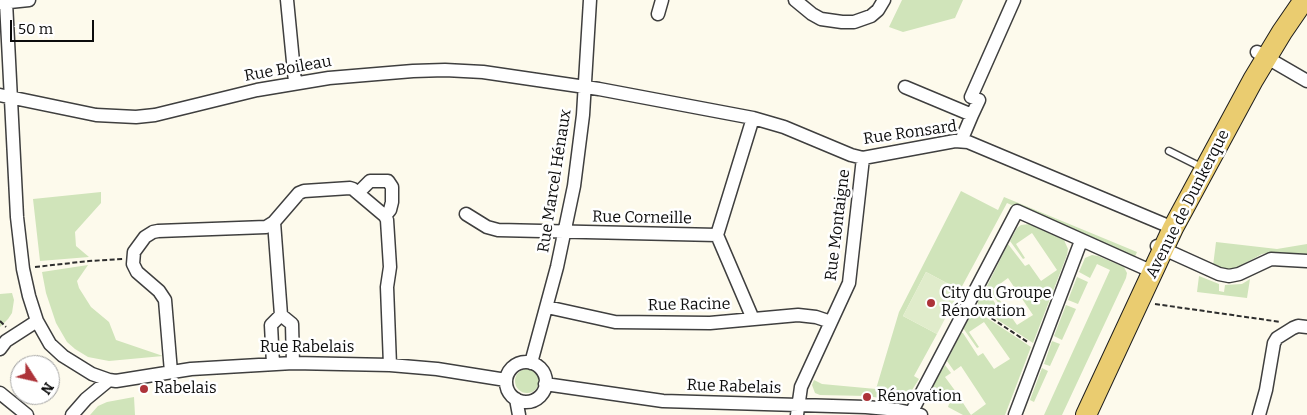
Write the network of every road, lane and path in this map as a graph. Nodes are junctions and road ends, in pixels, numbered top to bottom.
1 (29, 0) edge
2 (287, 0) edge
3 (590, 0) edge
4 (662, 0) edge
5 (795, 0) edge
6 (884, 0) edge
7 (1014, 0) edge
8 (1291, 0) edge
9 (1304, 0) edge
10 (3, 2) edge
11 (658, 14) dead end
12 (1262, 54) junction
13 (1307, 81) edge
14 (295, 82) junction
15 (584, 87) junction
16 (905, 87) dead end
17 (5, 96) edge
18 (972, 116) junction
19 (753, 118) junction
20 (961, 140) junction
21 (1169, 151) dead end
22 (863, 158) junction
23 (1200, 166) junction
24 (358, 193) junction
25 (466, 214) dead end
26 (385, 216) junction
27 (274, 222) junction
28 (1169, 226) junction
29 (566, 232) junction
30 (717, 235) junction
31 (1081, 241) junction
32 (1159, 247) junction
33 (132, 259) junction
34 (1307, 261) edge
35 (23, 269) junction
36 (1148, 270) junction
37 (1138, 302) junction
38 (968, 303) junction
39 (547, 307) junction
40 (281, 315) junction
41 (753, 319) junction
42 (37, 321) junction
43 (831, 322) junction
44 (1305, 326) edge
45 (0, 349) edge
46 (1039, 350) junction
47 (293, 363) junction
48 (532, 363) junction
49 (273, 364) junction
50 (390, 365) junction
51 (171, 372) junction
52 (109, 380) junction
53 (506, 380) junction
54 (546, 384) junction
55 (0, 392) edge
56 (516, 400) junction
57 (532, 401) junction
58 (797, 410) edge
59 (914, 414) edge
60 (27, 415) edge
61 (72, 415) edge
62 (519, 415) edge
63 (525, 415) edge
64 (1015, 415) edge
65 (1075, 415) edge
66 (1086, 415) edge
67 (1259, 415) edge

1 - 10 street
2 - 14 street
3 - 15 street, Rue Marcel Hénaux
4 - 11 street
5 - 6 street
7 - 18 street
8 - 12 main road, Avenue de Dunkerque
9 - 12 main road, Avenue de Dunkerque
10 - 17 street
12 - 13 street
12 - 23 main road, Avenue de Dunkerque
14 - 15 street, Rue Boileau
14 - 17 street, Rue Boileau
15 - 19 street, Rue Ronsard
15 - 29 street, Rue Marcel Hénaux
16 - 18 street
17 - 35 street
18 - 20 street
19 - 22 street, Rue Ronsard
19 - 30 street
20 - 22 street, Rue Ronsard
20 - 28 street, Rue Ronsard
21 - 23 lane
22 - 43 street, Rue Montaigne
23 - 28 main road, Avenue de Dunkerque
24 - 26 street
24 - 26 street
24 - 27 street
25 - 29 street, Rue Corneille
26 - 50 street
27 - 33 street
27 - 40 street
28 - 32 main road, Avenue de Dunkerque
29 - 30 street, Rue Corneille
29 - 39 street, Rue Marcel Hénaux
30 - 41 street
31 - 36 street
31 - 38 street
31 - 46 street
32 - 34 street
32 - 36 main road, Avenue de Dunkerque
33 - 35 path
33 - 51 street
35 - 42 street
36 - 37 main road, Avenue de Dunkerque
36 - 65 main road, Avenue de Dunkerque
37 - 44 path
37 - 66 main road, Avenue de Dunkerque
38 - 46 path
38 - 59 street
39 - 41 street, Rue Racine
39 - 48 street, Rue Marcel Hénaux
40 - 47 street
40 - 49 street
41 - 43 street, Rue Racine
42 - 45 street
42 - 52 street
43 - 58 street, Rue Montaigne
44 - 67 street
46 - 64 street
47 - 49 street, Rue Rabelais
47 - 50 street, Rue Rabelais
48 - 53 street
48 - 54 street
49 - 51 street, Rue Rabelais
50 - 53 street, Rue Rabelais
51 - 52 street, Rue Rabelais
52 - 61 street
53 - 56 street
54 - 57 street
54 - 58 street, Rue Rabelais
55 - 60 street
56 - 57 street
56 - 62 street
57 - 63 street
58 - 59 street, Rue Rabelais

